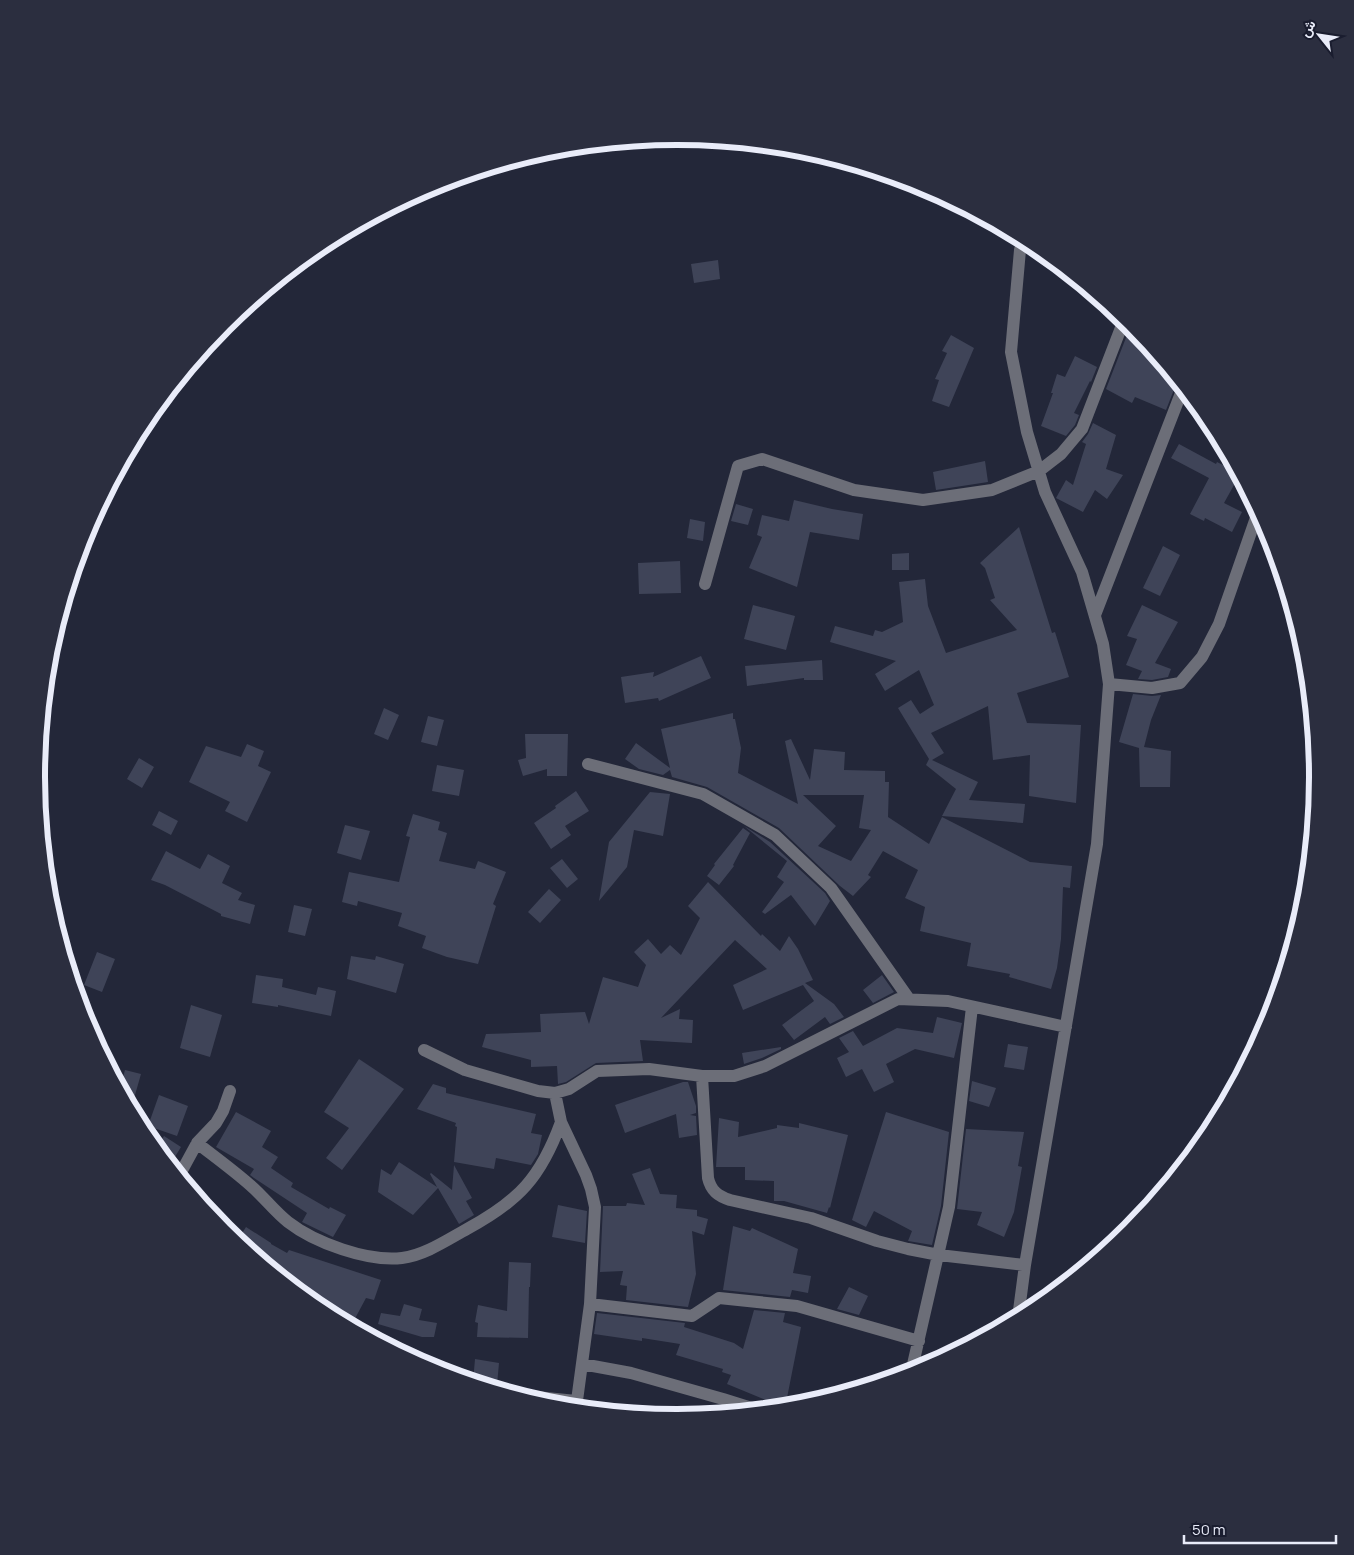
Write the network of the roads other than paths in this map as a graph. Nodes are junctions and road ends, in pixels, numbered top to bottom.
1 (1021, 247) edge
2 (1121, 328) edge
3 (1180, 396) edge
4 (1039, 471) junction
5 (1255, 522) edge
6 (705, 584) dead end
7 (1095, 615) junction
8 (1109, 684) junction
9 (588, 764) dead end
10 (909, 999) junction
11 (972, 1007) junction
12 (1066, 1028) junction
13 (424, 1050) dead end
14 (702, 1076) junction
15 (230, 1091) dead end
16 (555, 1093) junction
17 (561, 1122) junction
18 (196, 1144) junction
19 (182, 1170) edge
20 (939, 1255) junction
21 (1025, 1265) junction
22 (590, 1304) junction
23 (1019, 1308) edge
24 (919, 1341) junction
25 (913, 1363) edge
26 (582, 1364) junction
27 (577, 1401) edge
28 (745, 1405) edge

1 - 4 street
2 - 4 street
3 - 7 street
4 - 6 street
4 - 7 street
5 - 8 street
7 - 8 street
8 - 12 street
9 - 10 street
10 - 11 street
10 - 14 street
11 - 12 street
11 - 20 street
12 - 21 street
13 - 16 street
14 - 16 street
14 - 20 street
15 - 18 street
16 - 17 street
17 - 18 street
17 - 22 street
18 - 19 street
20 - 21 street
20 - 24 street
21 - 23 street
22 - 24 street
22 - 26 street
24 - 25 street
26 - 27 street
26 - 28 street

